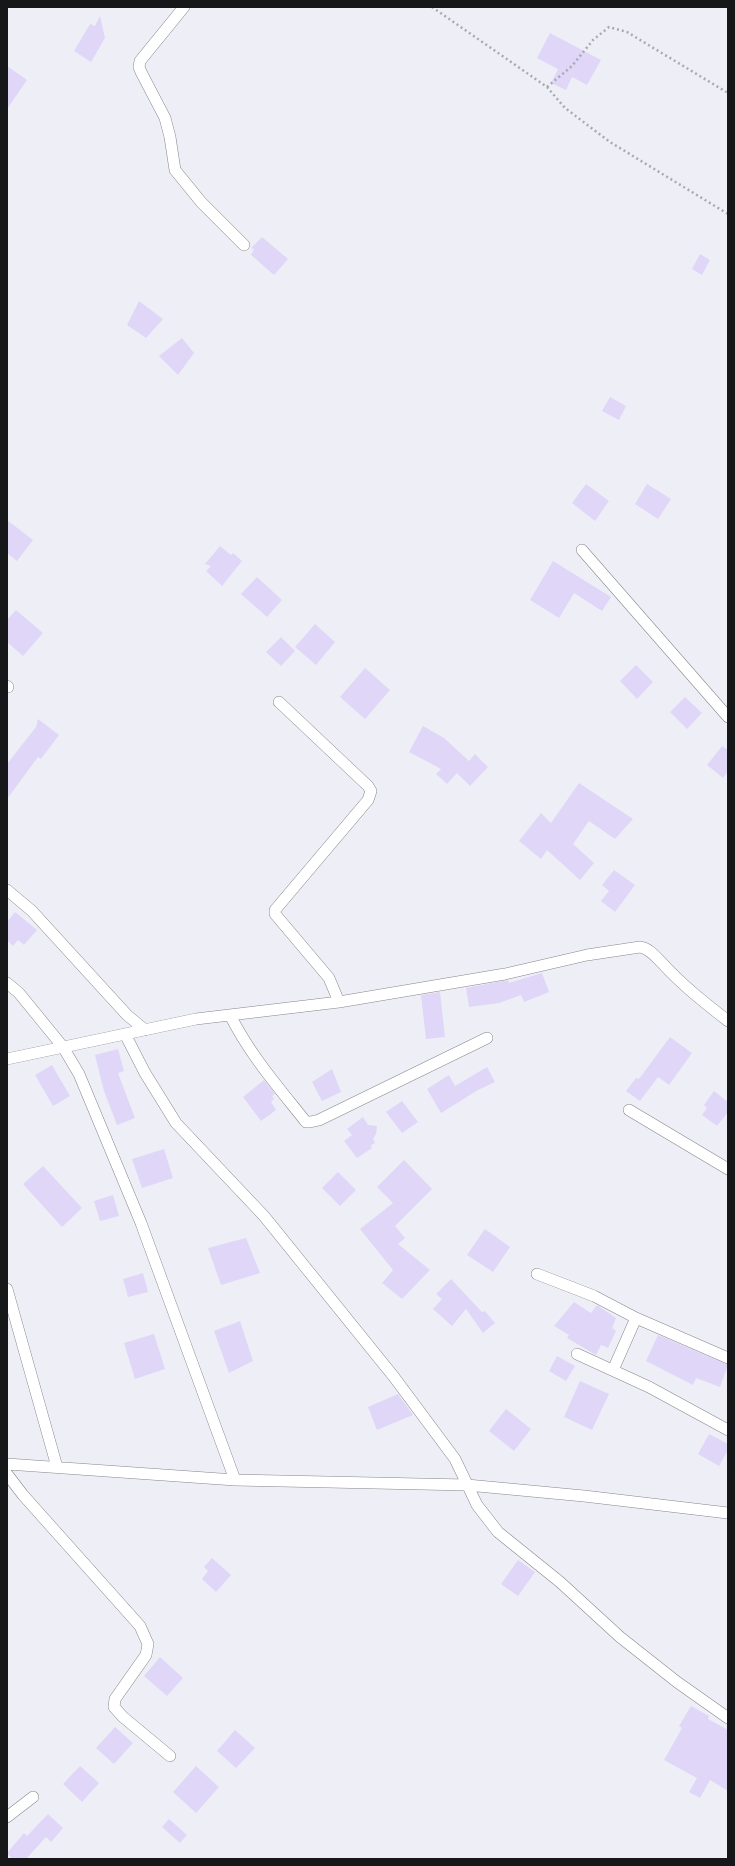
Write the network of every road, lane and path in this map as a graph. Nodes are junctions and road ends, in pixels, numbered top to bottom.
1 (184, 7) edge
2 (432, 7) edge
3 (547, 87) junction
4 (728, 93) edge
5 (728, 214) edge
6 (244, 245) dead end
7 (582, 550) dead end
8 (279, 702) dead end
9 (728, 717) edge
10 (7, 890) edge
11 (7, 983) edge
12 (339, 1002) junction
13 (230, 1015) junction
14 (728, 1021) edge
15 (145, 1030) junction
16 (125, 1034) junction
17 (487, 1038) dead end
18 (63, 1047) junction
19 (7, 1058) edge
20 (629, 1110) dead end
21 (728, 1169) edge
22 (537, 1274) dead end
23 (7, 1289) edge
24 (636, 1318) junction
25 (577, 1354) dead end
26 (728, 1358) edge
27 (613, 1370) junction
28 (728, 1430) edge
29 (7, 1464) edge
30 (57, 1467) junction
31 (7, 1474) edge
32 (235, 1480) junction
33 (467, 1485) junction
34 (726, 1510) edge
35 (728, 1718) edge
36 (170, 1756) dead end
37 (33, 1797) dead end
38 (7, 1817) edge

1 - 6 street
2 - 3 path
3 - 4 path
3 - 5 path
7 - 9 street
8 - 12 street
10 - 15 street
11 - 18 street
12 - 13 street
12 - 14 street
13 - 15 street
13 - 17 street
15 - 16 street
16 - 18 street
16 - 33 street
18 - 19 street
18 - 32 street
20 - 21 street
22 - 24 street
23 - 30 street
24 - 26 street
24 - 27 street
25 - 27 street
27 - 28 street
29 - 30 street
30 - 32 street
31 - 36 street
32 - 33 street
33 - 34 street
33 - 35 street
37 - 38 street

